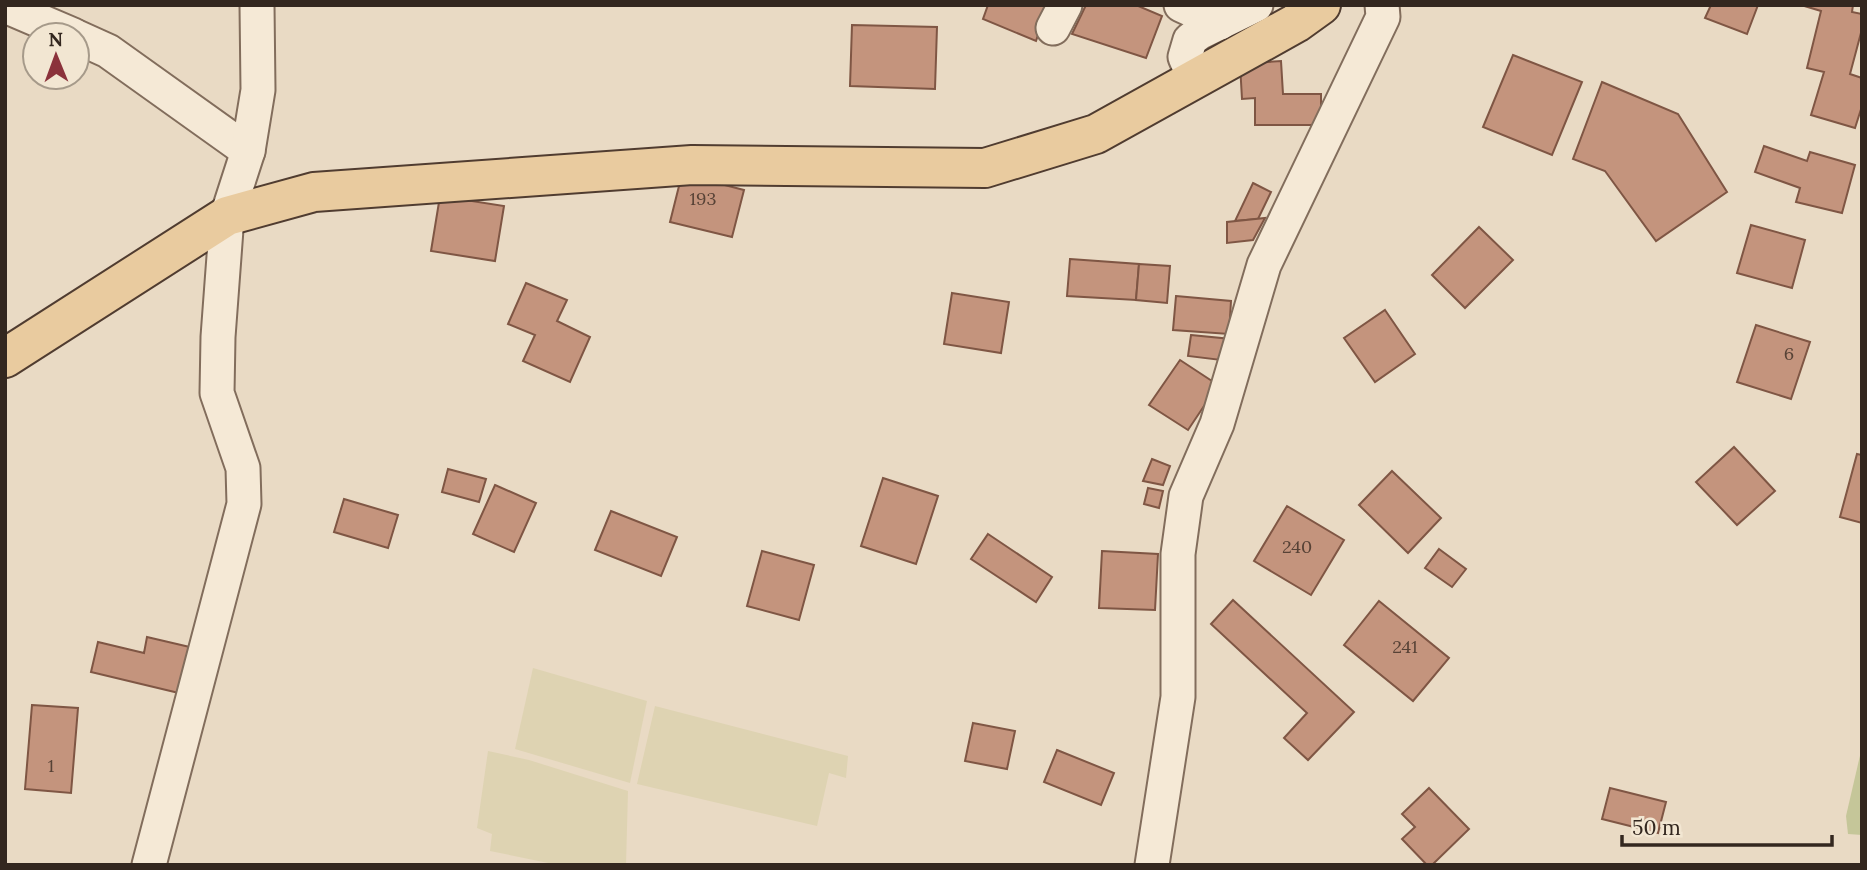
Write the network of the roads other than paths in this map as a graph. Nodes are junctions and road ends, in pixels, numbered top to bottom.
1 (257, 5) edge
2 (1181, 5) edge
3 (1256, 5) edge
4 (1343, 5) edge
5 (1382, 5) edge
6 (5, 6) edge
7 (1308, 14) edge
8 (40, 21) edge
9 (1220, 23) junction
10 (91, 43) edge
11 (1195, 80) junction
12 (248, 151) junction
13 (227, 216) junction
14 (5, 358) edge
15 (149, 865) edge
16 (1152, 865) edge

1 - 12 street
2 - 9 street
3 - 9 street
4 - 7 main road
5 - 16 street
6 - 8 street
7 - 11 main road
9 - 11 street
10 - 12 street
11 - 13 main road
12 - 13 street
13 - 14 main road
13 - 15 street

